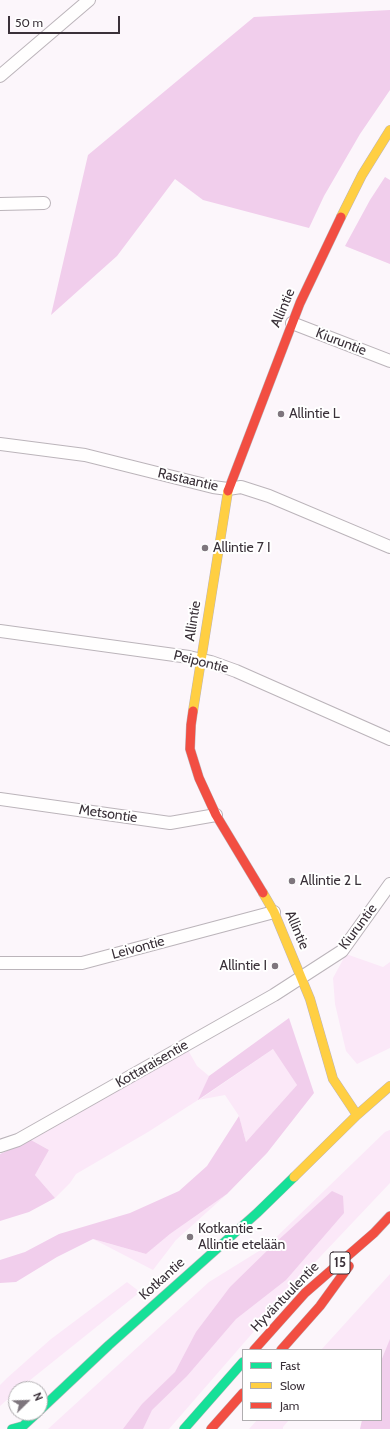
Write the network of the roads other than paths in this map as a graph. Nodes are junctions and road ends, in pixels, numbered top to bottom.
1 (89, 0) edge
2 (0, 76) edge
3 (390, 130) edge
4 (44, 203) dead end
5 (0, 204) edge
6 (292, 322) junction
7 (390, 361) edge
8 (0, 444) edge
9 (228, 489) junction
10 (390, 547) edge
11 (0, 631) edge
12 (202, 660) junction
13 (390, 738) edge
14 (0, 799) edge
15 (216, 815) junction
16 (390, 884) edge
17 (274, 912) junction
18 (0, 963) edge
19 (301, 978) junction
20 (390, 1086) edge
21 (357, 1115) junction
22 (0, 1146) edge
23 (390, 1216) edge
24 (374, 1233) junction
25 (255, 1349) edge
26 (282, 1349) edge
27 (242, 1363) edge
28 (242, 1393) edge
29 (48, 1402) edge
30 (23, 1427) edge
31 (12, 1429) edge
32 (184, 1429) edge
33 (211, 1429) edge

1 - 2 street
3 - 6 main road, Allintie
4 - 5 street
6 - 7 street, Kiuruntie
6 - 9 main road, Allintie
8 - 9 street, Rastaantie
9 - 10 street, Rastaantie
9 - 12 main road, Allintie
11 - 12 street, Peipontie
12 - 13 street, Peipontie
12 - 15 main road, Allintie
14 - 15 street, Metsontie
15 - 17 main road, Allintie
16 - 19 street, Kiuruntie
17 - 18 street, Leivontie
17 - 19 main road, Allintie
19 - 21 main road, Allintie
19 - 22 street, Kottaraisentie
20 - 21 main road, Kotkantie
21 - 29 main road, Kotkantie
23 - 24 main road, Hyväntuulentie / 15
24 - 25 main road, Hyväntuulentie / 15
24 - 26 main road, Hyväntuulentie / 15
27 - 32 main road
28 - 33 main road
30 - 31 main road

